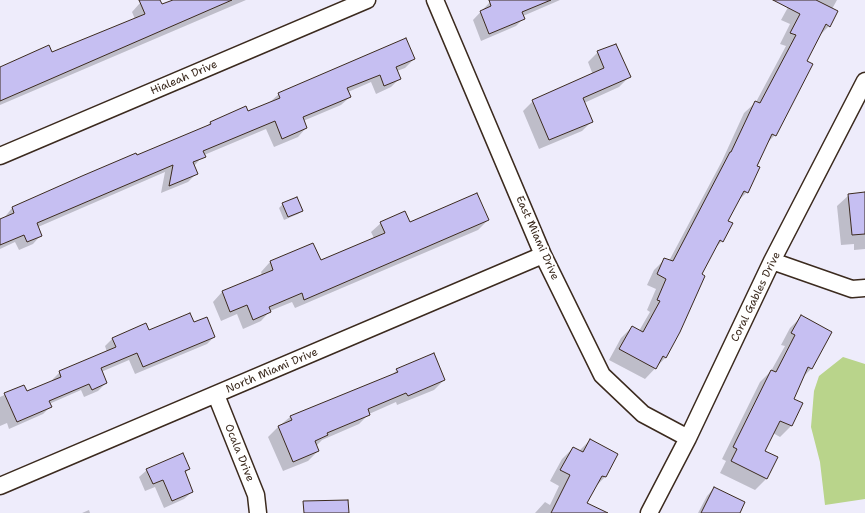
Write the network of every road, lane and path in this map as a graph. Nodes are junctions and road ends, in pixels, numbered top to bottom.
1 (367, 0) edge
2 (435, 0) edge
3 (865, 81) edge
4 (0, 156) edge
5 (543, 255) junction
6 (772, 261) junction
7 (865, 288) edge
8 (216, 395) junction
9 (688, 438) junction
10 (0, 486) edge
11 (258, 513) edge
12 (649, 513) edge

1 - 4 street, Hialeah Drive
2 - 5 street, East Miami Drive
3 - 6 street, Coral Gables Drive
5 - 8 street, North Miami Drive
5 - 9 street, East Miami Drive
6 - 7 street
6 - 9 street, Coral Gables Drive
8 - 10 street, North Miami Drive
8 - 11 street, Ocala Drive
9 - 12 street, Coral Gables Drive

